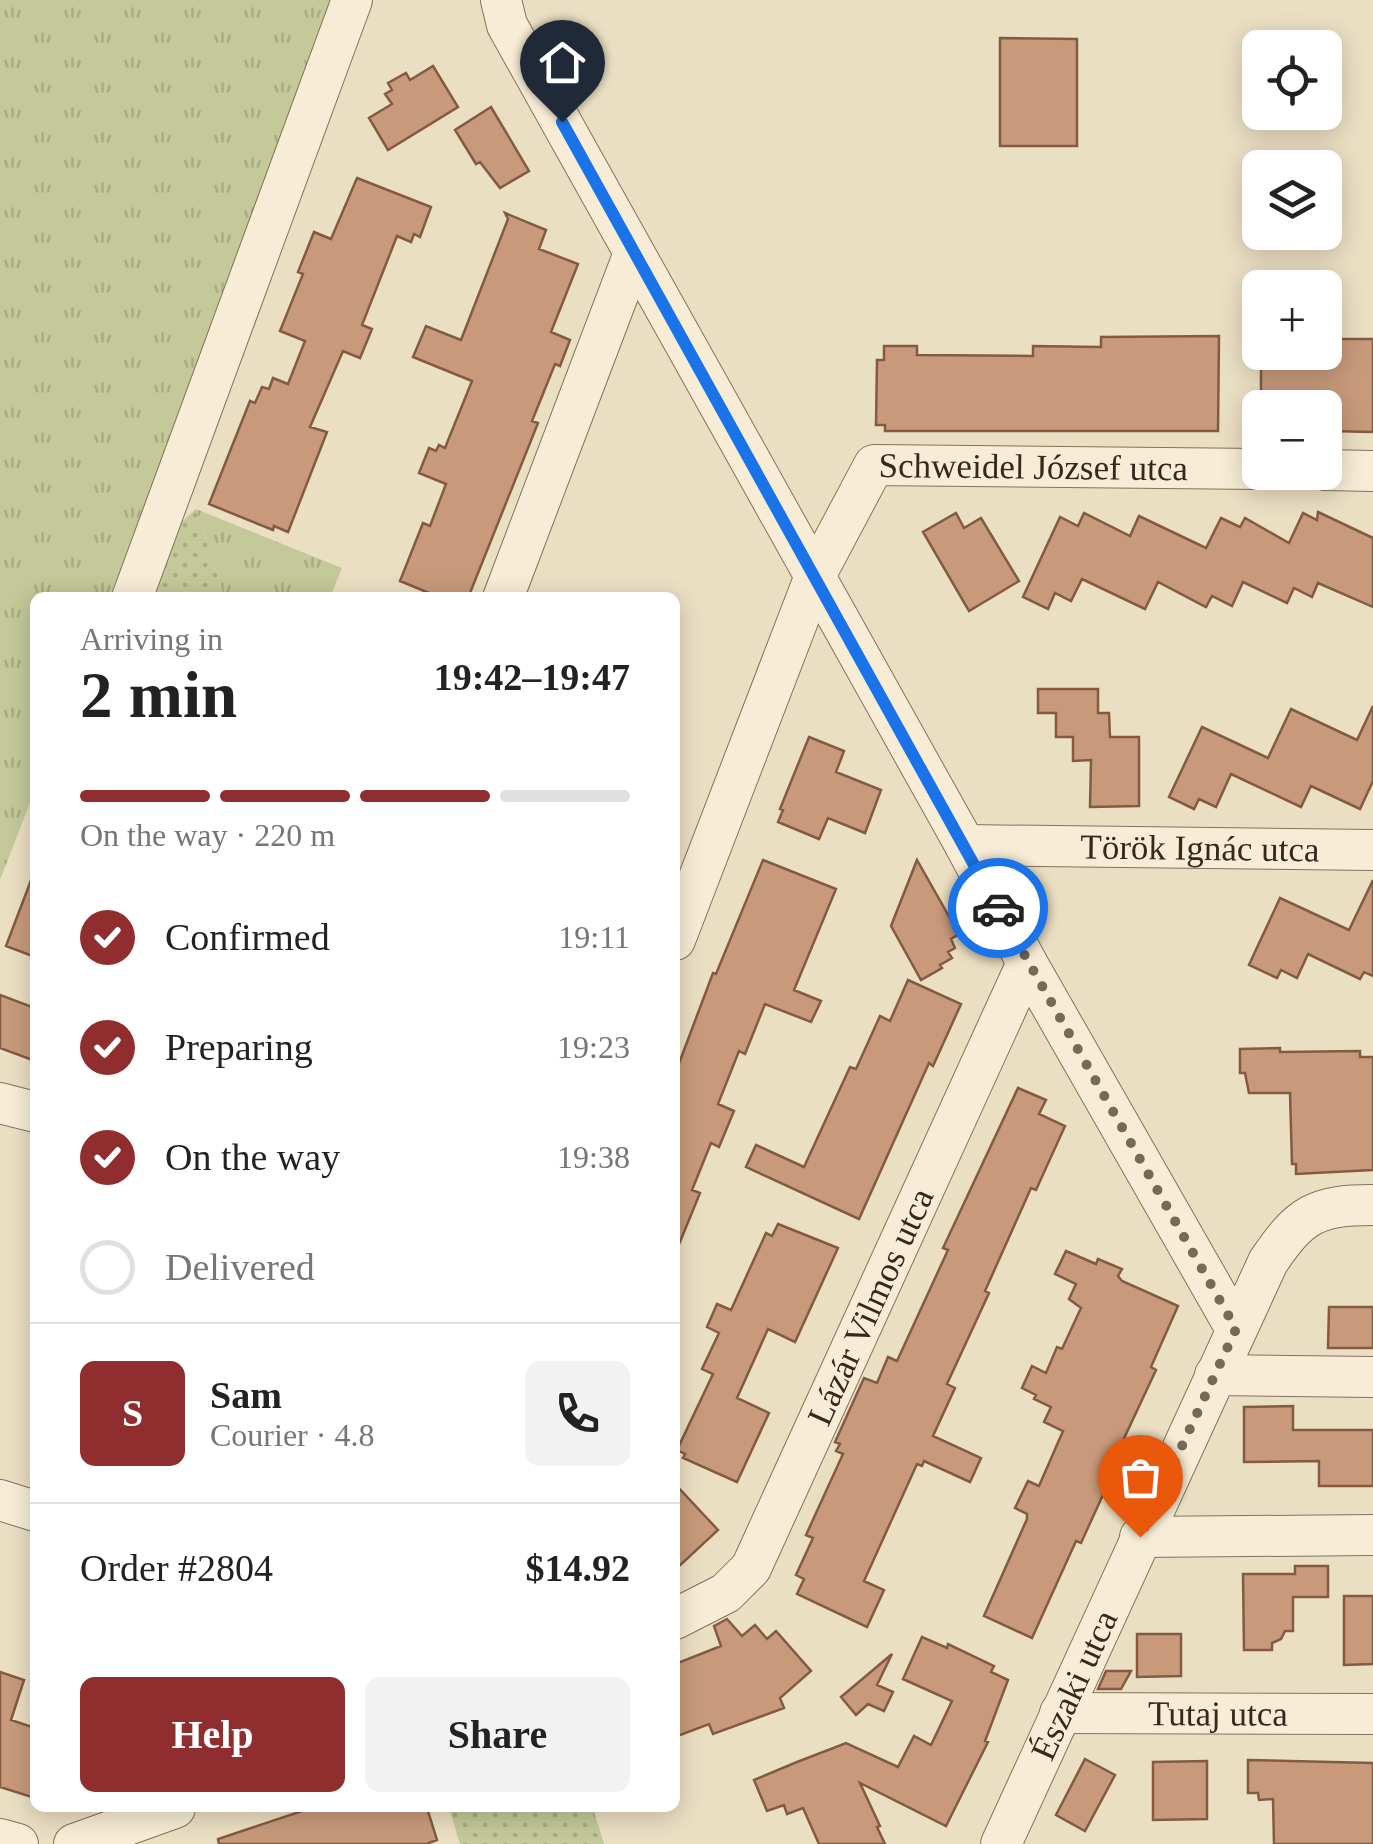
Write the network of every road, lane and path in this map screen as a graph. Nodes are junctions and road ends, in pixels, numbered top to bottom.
1 (352, 0) edge
2 (502, 0) edge
3 (634, 253) junction
4 (1242, 470) edge
5 (1342, 470) edge
6 (1373, 471) edge
7 (815, 576) junction
8 (134, 592) edge
9 (505, 592) edge
10 (966, 845) junction
11 (1373, 850) edge
12 (680, 927) edge
13 (1027, 963) junction
14 (0, 1103) edge
15 (30, 1111) edge
16 (1373, 1206) edge
17 (1236, 1329) junction
18 (1215, 1375) junction
19 (1373, 1377) edge
20 (0, 1500) edge
21 (30, 1509) edge
22 (1373, 1535) edge
23 (1140, 1537) junction
24 (680, 1616) edge
25 (1060, 1713) junction
26 (1373, 1714) edge
27 (164, 1812) edge
28 (0, 1839) edge
29 (18, 1844) edge
30 (74, 1844) edge
31 (1000, 1844) edge

1 - 8 street
2 - 3 street
3 - 7 street
3 - 9 street
4 - 7 street, Schweidel József utca
5 - 6 street
7 - 10 street
7 - 12 street
10 - 11 street, Török Ignác utca
10 - 13 street
13 - 17 street
13 - 24 street, Lázár Vilmos utca
14 - 15 street
16 - 17 street, Északi utca
17 - 18 street, Északi utca
18 - 19 street
18 - 23 street, Északi utca
20 - 21 street
22 - 23 street
23 - 25 street, Északi utca
25 - 26 street, Tutaj utca
25 - 31 street, Északi utca
27 - 30 street
28 - 29 street

